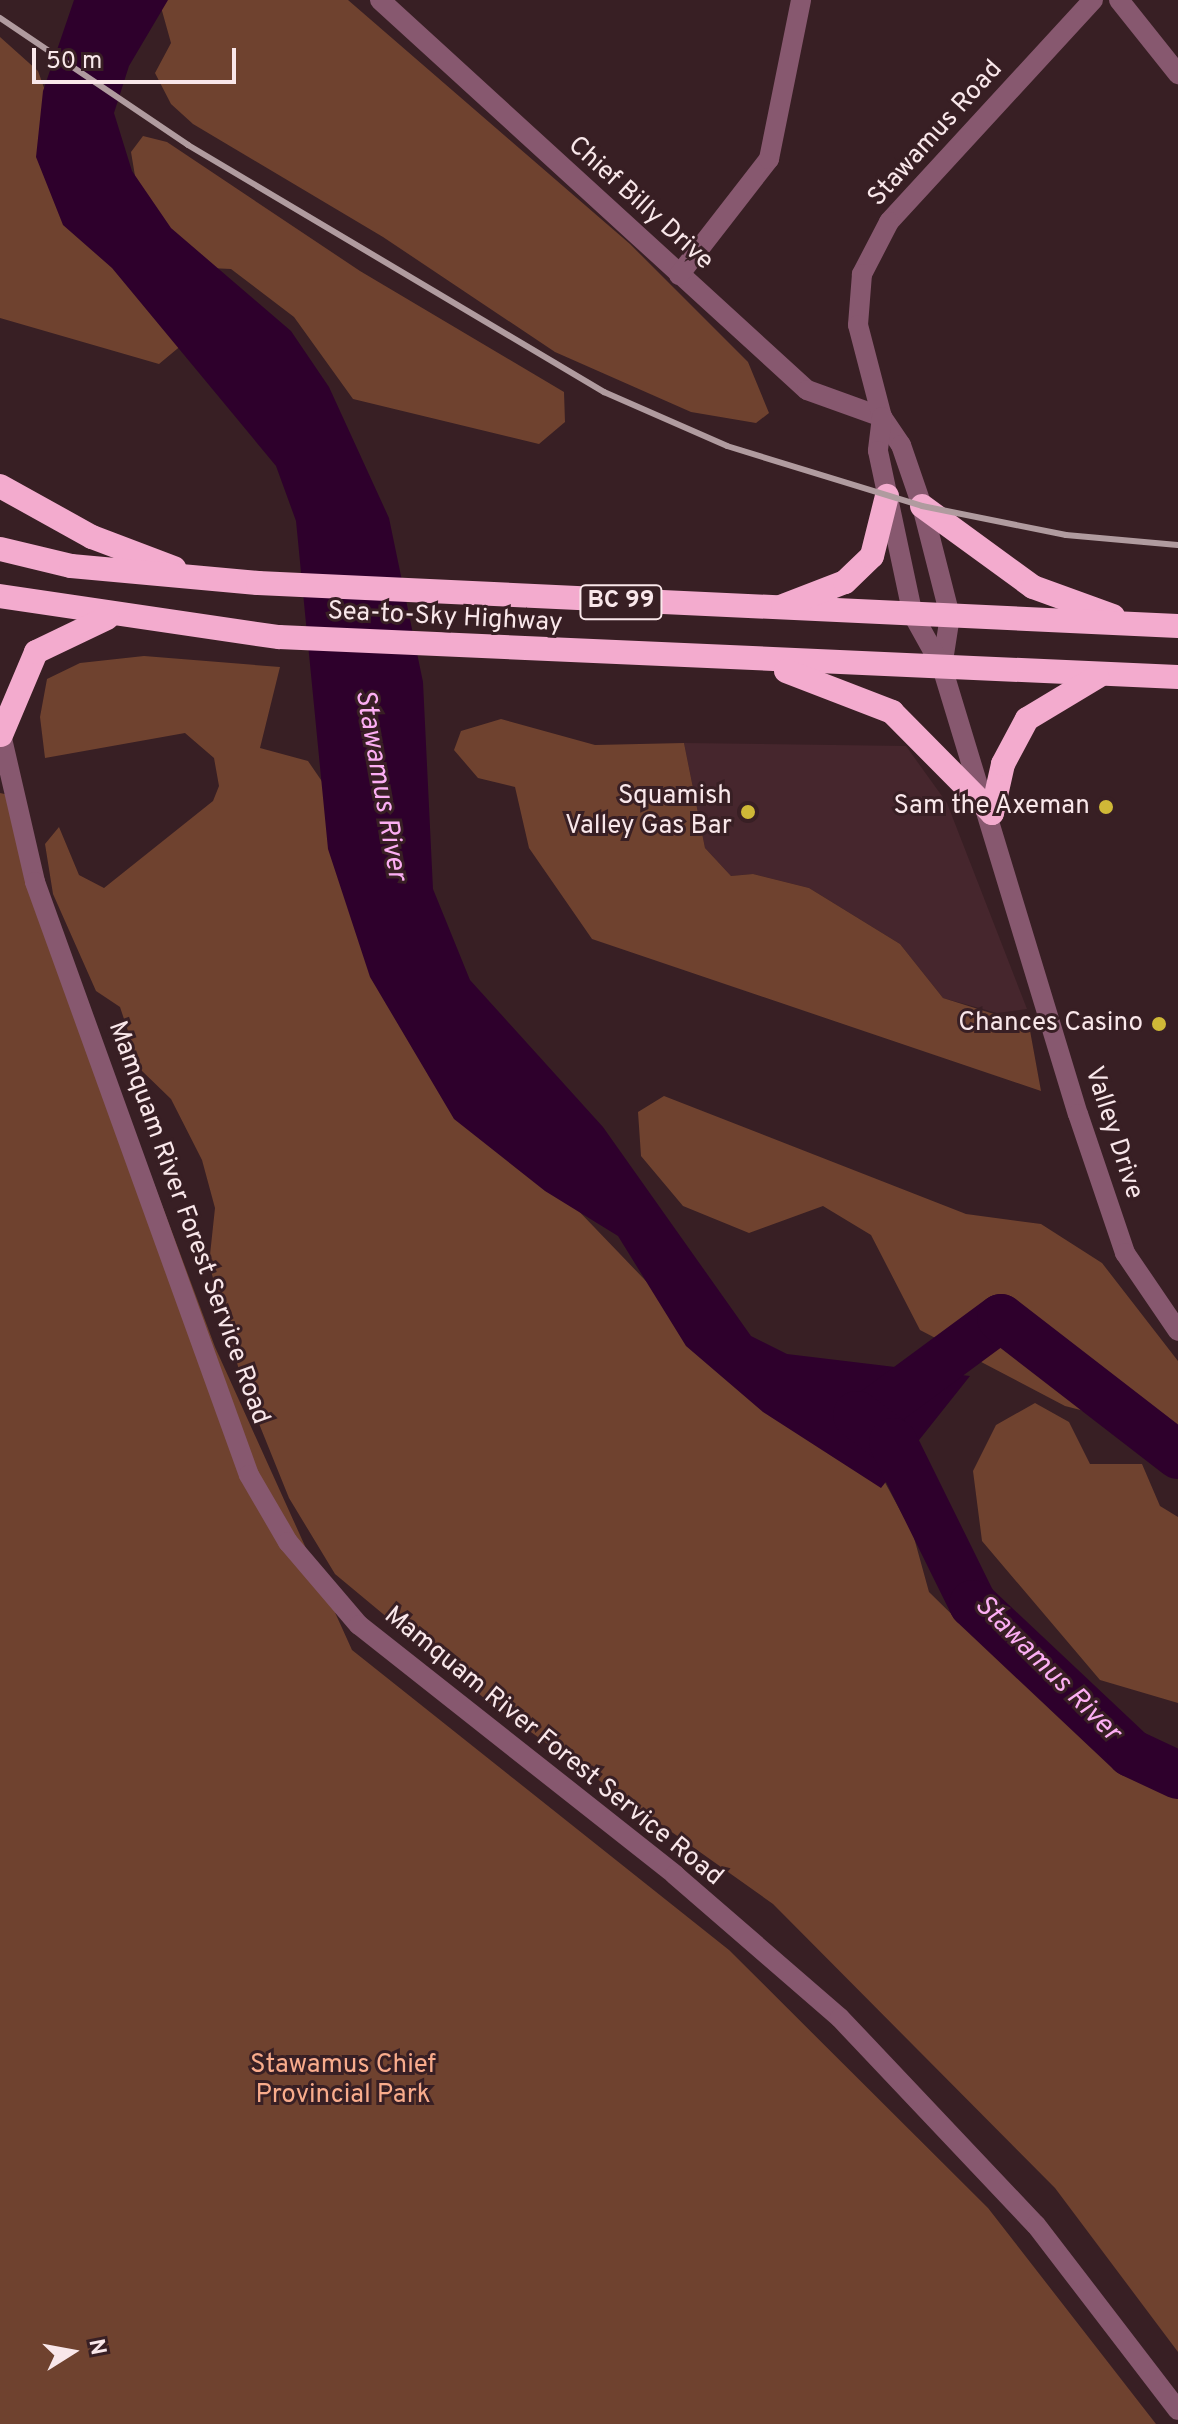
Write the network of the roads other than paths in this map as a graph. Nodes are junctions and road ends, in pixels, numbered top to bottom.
1 (380, 0) edge
2 (801, 0) edge
3 (1093, 0) edge
4 (1119, 0) edge
5 (1178, 74) edge
6 (679, 275) junction
7 (882, 417) junction
8 (0, 486) edge
9 (887, 496) junction
10 (922, 506) junction
11 (0, 549) edge
12 (202, 579) junction
13 (0, 596) edge
14 (773, 610) junction
15 (913, 615) junction
16 (950, 616) junction
17 (110, 617) junction
18 (1134, 624) junction
19 (1178, 626) edge
20 (749, 660) junction
21 (942, 667) junction
22 (1102, 674) junction
23 (1178, 677) edge
24 (0, 732) edge
25 (992, 813) junction
26 (1178, 1331) edge
27 (1178, 2410) edge

1 - 6 street, Chief Billy Drive
2 - 6 street
3 - 7 street, Stawamus Road
4 - 5 street
6 - 7 street, Chief Billy Drive
7 - 9 street, Stawamus Road
7 - 10 street, Stawamus Road
8 - 12 highway
9 - 14 highway
9 - 15 street, Stawamus Road
10 - 16 street, Stawamus Road
10 - 18 highway
11 - 12 highway, Sea-to-Sky Highway / BC 99
12 - 14 highway, Sea-to-Sky Highway / BC 99
13 - 17 highway, Sea-to-Sky Highway / BC 99
14 - 15 highway, Sea-to-Sky Highway / BC 99
15 - 16 highway, Sea-to-Sky Highway / BC 99
15 - 21 street, Stawamus Road
16 - 18 highway, Sea-to-Sky Highway / BC 99
16 - 21 street, Valley Drive
17 - 20 highway, Sea-to-Sky Highway / BC 99
17 - 24 highway
18 - 19 highway, Sea-to-Sky Highway / BC 99
20 - 21 highway, Sea-to-Sky Highway / BC 99
20 - 25 highway
21 - 22 highway, Sea-to-Sky Highway / BC 99
21 - 25 street, Valley Drive
22 - 23 highway, Sea-to-Sky Highway / BC 99
22 - 25 highway
24 - 27 street, Mamquam River Forest Service Road
25 - 26 street, Valley Drive

